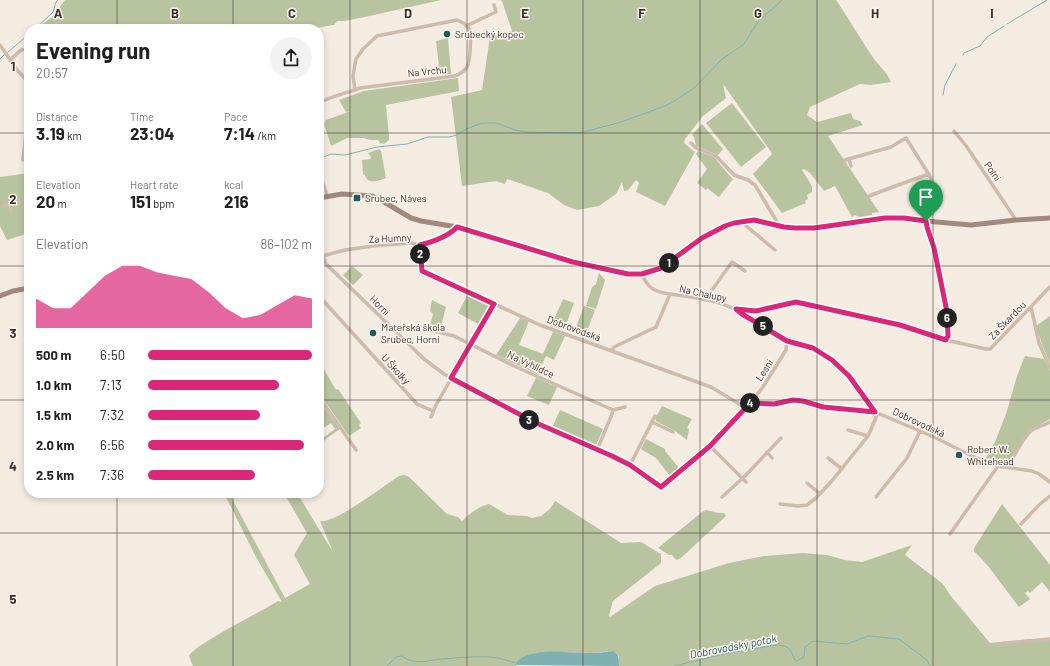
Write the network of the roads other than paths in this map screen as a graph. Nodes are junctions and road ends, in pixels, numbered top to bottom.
1 (494, 5) dead end
2 (466, 26) junction
3 (0, 45) edge
4 (24, 49) edge
5 (10, 60) junction
6 (24, 77) edge
7 (355, 90) junction
8 (324, 101) edge
9 (954, 131) dead end
10 (691, 143) dead end
11 (24, 151) edge
12 (849, 159) junction
13 (23, 160) dead end
14 (844, 160) dead end
15 (851, 166) dead end
16 (929, 174) junction
17 (324, 186) edge
18 (327, 195) junction
19 (324, 196) edge
20 (869, 196) dead end
21 (24, 201) edge
22 (10, 205) junction
23 (3, 206) dead end
24 (11, 211) dead end
25 (1050, 218) edge
26 (1016, 220) junction
27 (926, 221) junction
28 (742, 222) junction
29 (780, 226) junction
30 (457, 227) junction
31 (420, 245) junction
32 (775, 250) dead end
33 (324, 256) edge
34 (324, 261) edge
35 (745, 271) dead end
36 (642, 274) junction
37 (1050, 287) edge
38 (24, 289) edge
39 (670, 294) junction
40 (0, 296) edge
41 (705, 300) junction
42 (324, 302) edge
43 (494, 304) junction
44 (1031, 307) junction
45 (736, 309) junction
46 (430, 330) dead end
47 (946, 340) junction
48 (787, 341) junction
49 (471, 344) junction
50 (612, 350) junction
51 (1050, 368) edge
52 (451, 378) junction
53 (750, 403) junction
54 (324, 404) edge
55 (625, 407) dead end
56 (746, 408) junction
57 (613, 410) junction
58 (433, 411) junction
59 (876, 412) junction
60 (655, 416) dead end
61 (431, 417) dead end
62 (652, 422) junction
63 (1050, 422) edge
64 (848, 430) dead end
65 (920, 431) junction
66 (673, 432) dead end
67 (868, 436) junction
68 (781, 438) dead end
69 (710, 446) junction
70 (356, 450) dead end
71 (597, 450) junction
72 (767, 452) junction
73 (772, 458) dead end
74 (828, 458) dead end
75 (630, 465) junction
76 (998, 466) junction
77 (1007, 467) junction
78 (842, 469) junction
79 (742, 478) junction
80 (746, 482) dead end
81 (1050, 482) edge
82 (807, 484) dead end
83 (661, 487) joint
84 (820, 494) junction
85 (1050, 496) edge
86 (722, 497) dead end
87 (876, 497) dead end
88 (780, 504) dead end
89 (1021, 524) dead end
90 (950, 534) dead end
91 (1050, 639) edge
92 (998, 644) dead end

1 - 2 street
2 - 7 street
2 - 7 street, Na Vrchu
3 - 5 street
4 - 5 street
5 - 6 street
7 - 8 street, Na Vrchu
9 - 26 street, Polní
10 - 29 street
11 - 13 street
12 - 14 street
12 - 15 street
12 - 16 street
16 - 20 street
16 - 27 street
17 - 18 street
18 - 19 main road
18 - 30 main road
21 - 22 street
22 - 23 street
22 - 24 street
25 - 26 main road
26 - 27 main road
27 - 29 main road
27 - 47 street
28 - 29 main road
28 - 32 street
28 - 36 main road
30 - 31 street, Za Humny
30 - 36 main road
31 - 33 street, Za Humny
31 - 43 street, Dobrovodská
34 - 52 street, Horní
35 - 41 street
36 - 39 street, Na Chalupy
37 - 44 street, Za Škardou
38 - 40 main road
39 - 41 street, Na Chalupy
39 - 50 street
41 - 45 street, Na Chalupy
42 - 58 street, U Školky
43 - 49 street
43 - 50 street, Dobrovodská
44 - 47 street, Za Škardou
44 - 51 street
45 - 47 street, Za Škardou
45 - 48 street, Na Chalupy
46 - 49 street, Na Vyhlídce
48 - 53 street, Lesní
48 - 59 street, Na Chalupy
49 - 52 street
49 - 57 street, Na Vyhlídce
50 - 56 street, Dobrovodská
52 - 58 street
52 - 71 street, Horní
53 - 56 street, Lesní
53 - 59 street, Dobrovodská
54 - 70 street
55 - 57 street
56 - 69 street, Lesní
57 - 71 street
58 - 61 street
59 - 65 street, Dobrovodská
59 - 67 street
60 - 62 street
62 - 66 street
62 - 75 street
63 - 77 street
64 - 67 street
65 - 76 street, Dobrovodská
65 - 87 street
67 - 78 street
68 - 72 street
69 - 79 street
69 - 83 street, Lesní
71 - 75 street, Horní
72 - 73 street
72 - 79 street
74 - 78 street
75 - 83 street, Horní
76 - 77 street, Dobrovodská
76 - 90 street
77 - 81 street, Dobrovodská
78 - 84 street
79 - 80 street
79 - 86 street
82 - 84 street
84 - 88 street
85 - 89 street
91 - 92 street

